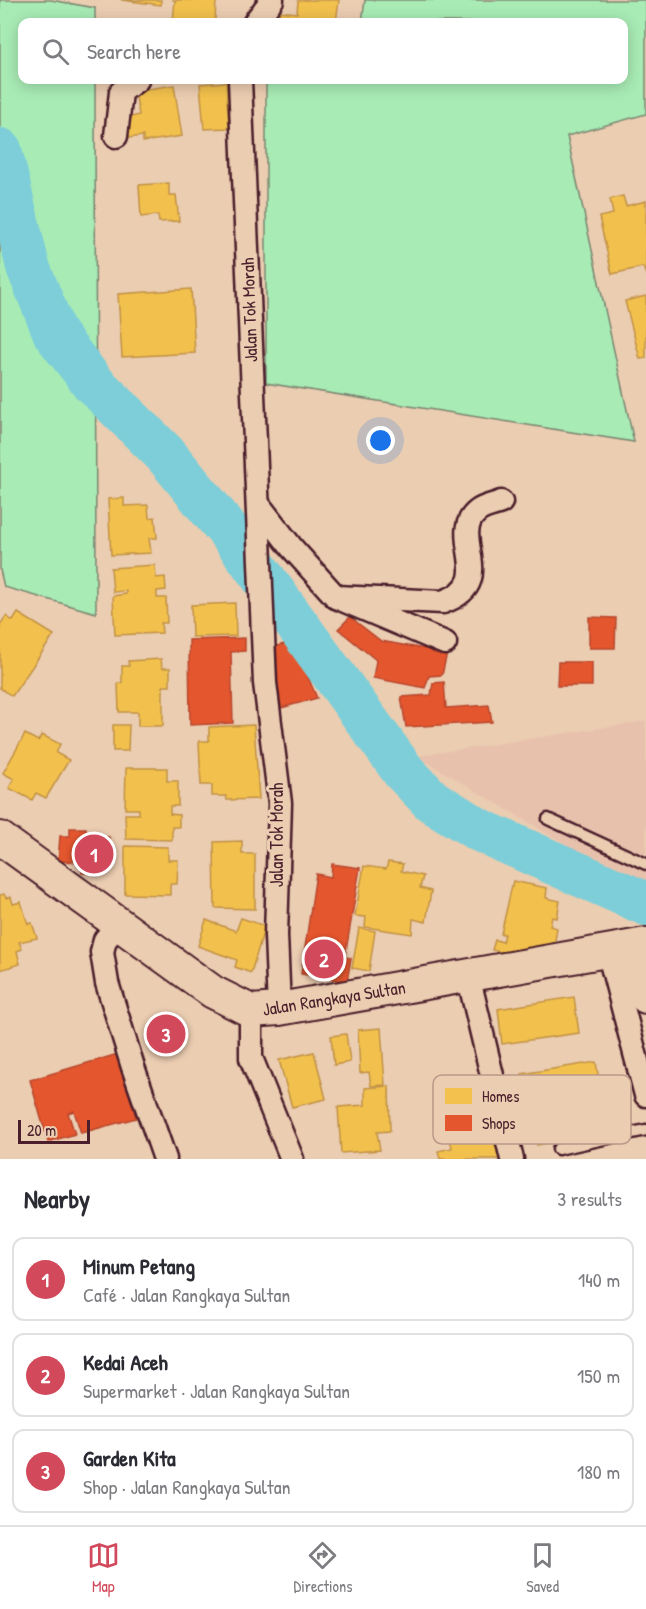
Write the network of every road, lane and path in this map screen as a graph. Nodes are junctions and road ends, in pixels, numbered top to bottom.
1 (272, 0) edge
2 (258, 18) edge
3 (132, 84) edge
4 (240, 84) edge
5 (116, 136) dead end
6 (501, 502) dead end
7 (258, 504) junction
8 (336, 597) junction
9 (445, 643) dead end
10 (548, 819) dead end
11 (0, 838) edge
12 (646, 864) edge
13 (118, 924) junction
14 (629, 947) edge
15 (468, 975) junction
16 (646, 997) edge
17 (265, 1010) junction
18 (492, 1075) edge
19 (646, 1095) edge
20 (646, 1130) edge
21 (631, 1133) edge
22 (508, 1144) edge
23 (581, 1144) edge
24 (558, 1149) dead end
25 (165, 1159) edge
26 (292, 1159) edge
27 (512, 1159) edge

1 - 2 street
3 - 5 street
4 - 7 street, Jalan Tok Morah
6 - 8 street
7 - 8 street
7 - 17 street, Jalan Tok Morah
8 - 9 street
10 - 12 lane
11 - 13 street, Jalan Rangkaya Sultan
13 - 17 street, Jalan Rangkaya Sultan
13 - 25 street
14 - 15 street, Jalan Rangkaya Sultan
14 - 16 street
14 - 19 street
15 - 17 street, Jalan Rangkaya Sultan
15 - 18 street
17 - 26 street, Jalan Tok Morah
20 - 21 lane
22 - 27 street
23 - 24 lane

